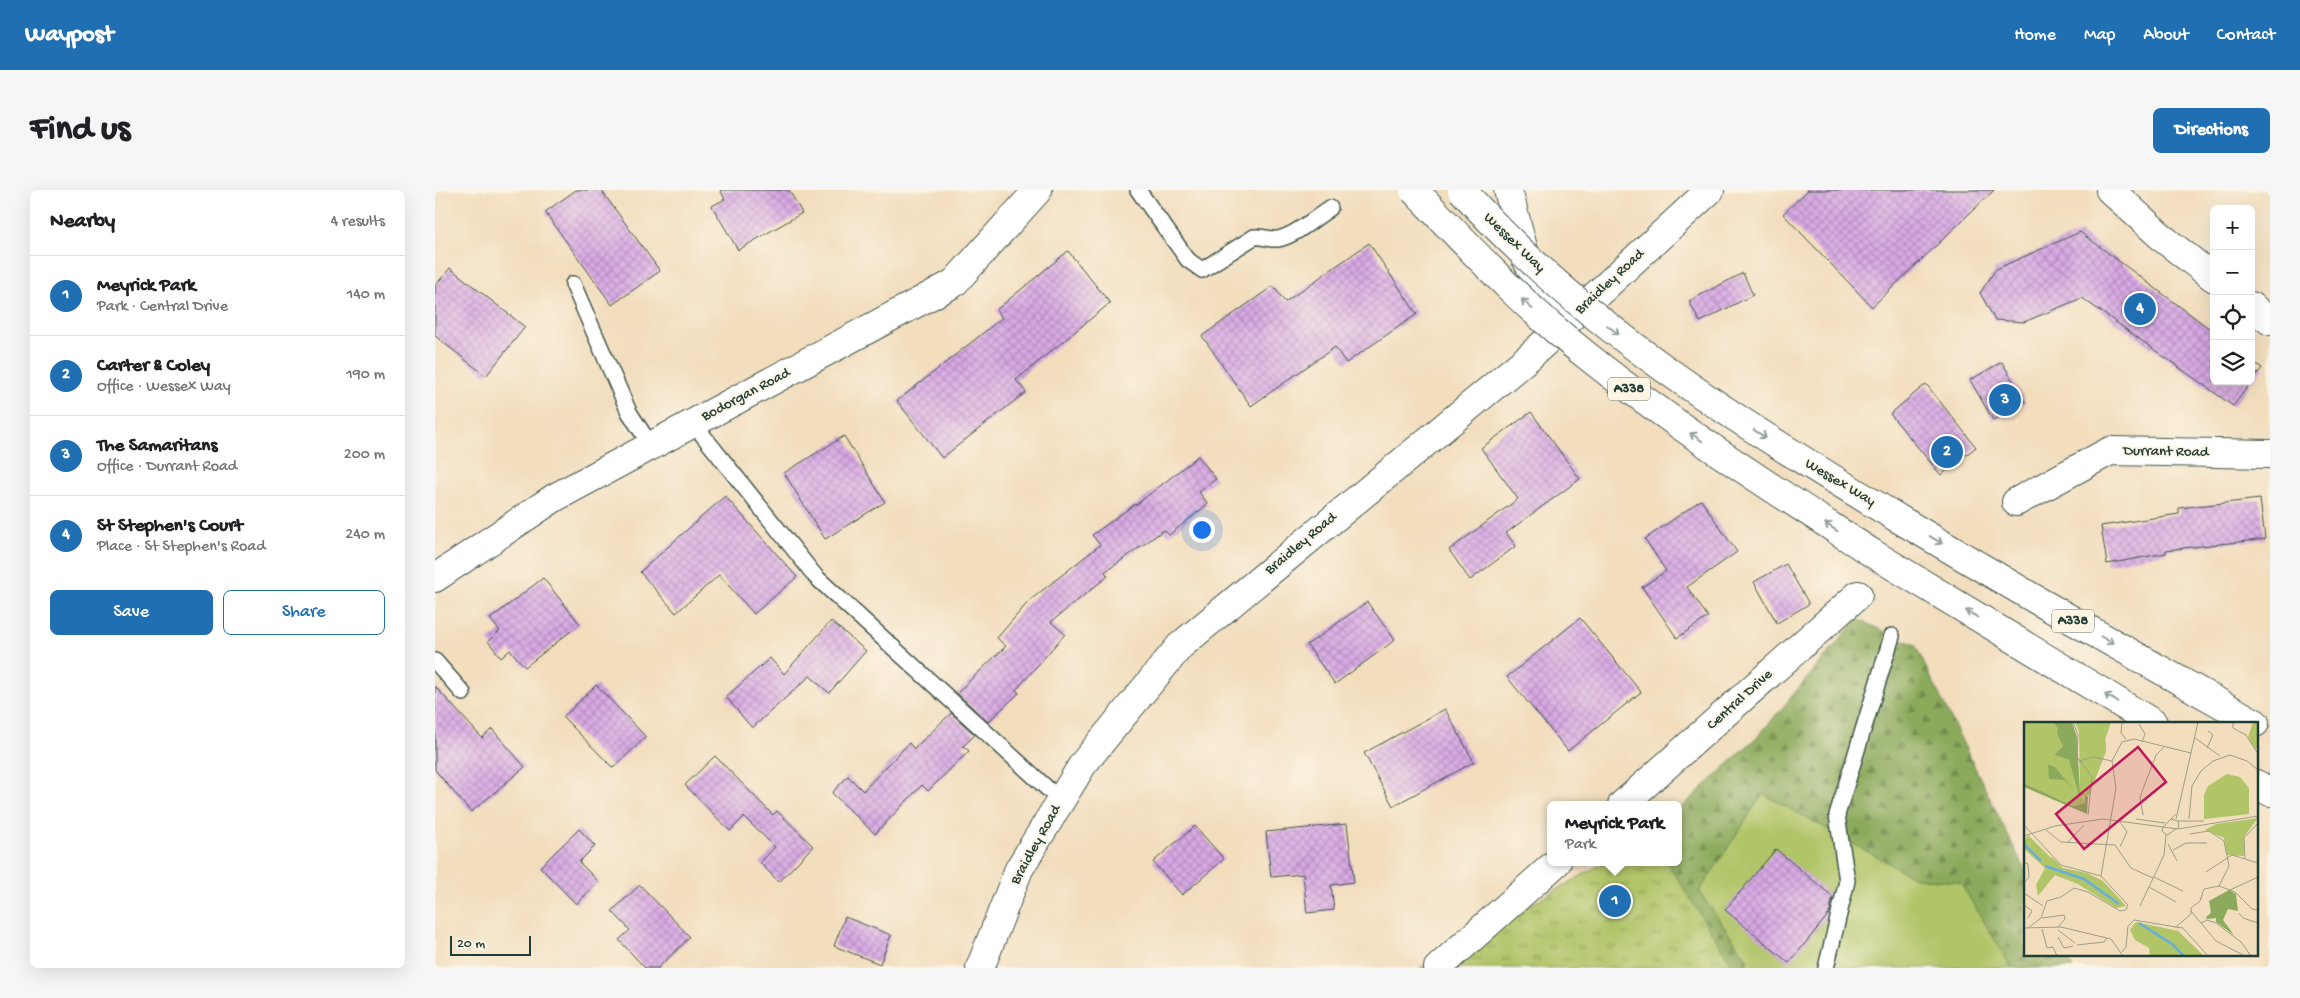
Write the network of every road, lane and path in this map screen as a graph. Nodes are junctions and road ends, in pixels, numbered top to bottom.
1 (1038, 190) edge
2 (1137, 190) edge
3 (1414, 190) edge
4 (1462, 190) edge
5 (1471, 190) edge
6 (1508, 190) edge
7 (1710, 190) edge
8 (2110, 190) edge
9 (1329, 208) dead end
10 (1491, 222) junction
11 (2210, 275) edge
12 (573, 284) dead end
13 (2255, 309) edge
14 (1572, 317) junction
15 (2270, 321) edge
16 (693, 424) junction
17 (651, 446) junction
18 (2270, 454) edge
19 (2016, 502) dead end
20 (435, 578) edge
21 (1858, 595) dead end
22 (1892, 636) dead end
23 (435, 662) edge
24 (463, 693) dead end
25 (2151, 722) edge
26 (2253, 722) edge
27 (2257, 724) edge
28 (2270, 732) edge
29 (2257, 785) edge
30 (2270, 792) edge
31 (1061, 801) junction
32 (1626, 801) edge
33 (1553, 866) edge
34 (980, 968) edge
35 (1438, 968) edge
36 (1826, 968) edge

1 - 16 main road, Bodorgan Road
2 - 9 lane
25 -> 3 main road, A338, bridge
4 - 10 main road, Wessex Way / A338, bridge
5 - 10 main road, bridge
6 - 14 main road
7 - 14 main road, Braidley Road
8 - 11 main road
10 -> 26 main road, Wessex Way / A338, bridge
12 - 17 lane
13 - 15 main road
14 - 31 main road, Braidley Road
16 - 17 main road, Bodorgan Road
16 - 31 lane
17 - 20 main road, Bodorgan Road
18 - 19 main road, Durrant Road
21 - 32 main road, Central Drive
22 - 36 lane
23 - 24 lane
27 - 28 main road, Wessex Way / A338
29 - 30 main road
31 - 34 main road, Braidley Road
33 - 35 main road

